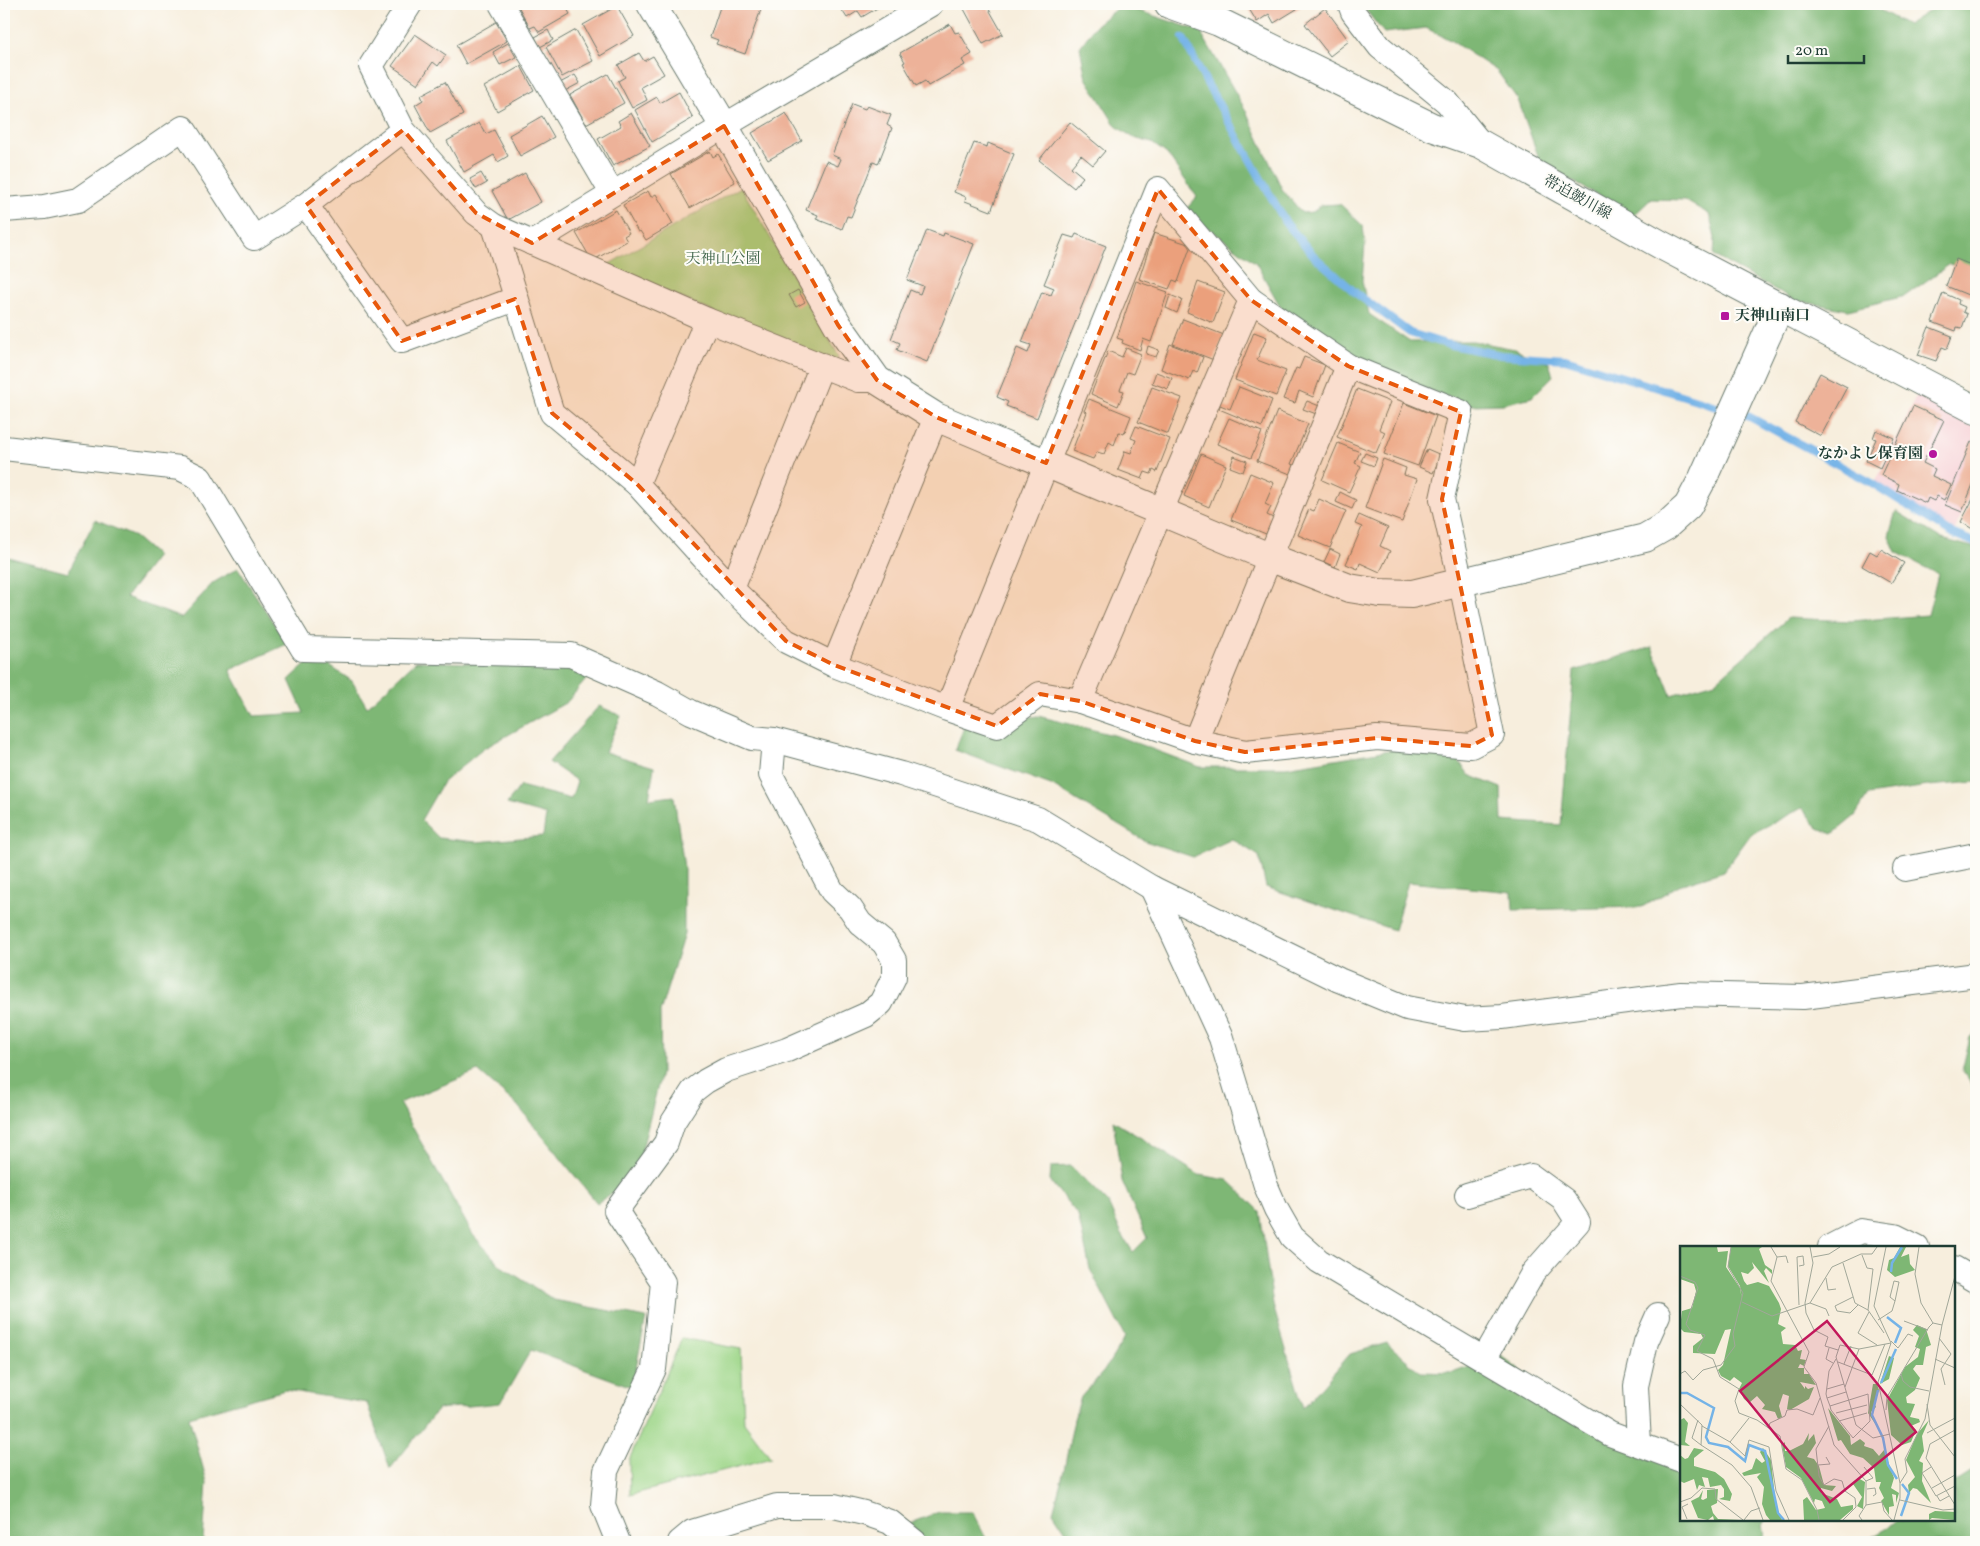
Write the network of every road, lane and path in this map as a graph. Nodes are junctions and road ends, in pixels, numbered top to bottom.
1 (410, 4) edge
2 (501, 4) edge
3 (651, 4) edge
4 (932, 4) edge
5 (1169, 4) edge
6 (1350, 4) edge
7 (724, 126) junction
8 (403, 130) junction
9 (1481, 144) junction
10 (612, 194) junction
11 (306, 205) junction
12 (4, 210) edge
13 (494, 226) junction
14 (532, 243) junction
15 (515, 299) junction
16 (1251, 300) junction
17 (1780, 306) junction
18 (707, 320) junction
19 (822, 365) junction
20 (1348, 366) junction
21 (877, 380) junction
22 (1976, 410) edge
23 (936, 417) junction
24 (4, 448) edge
25 (1046, 463) junction
26 (637, 484) junction
27 (1160, 512) junction
28 (1269, 557) junction
29 (1462, 584) junction
30 (732, 589) junction
31 (834, 665) junction
32 (1080, 701) junction
33 (947, 709) junction
34 (774, 740) junction
35 (1195, 741) junction
36 (1976, 855) edge
37 (1905, 870) dead end
38 (1152, 888) junction
39 (1976, 974) edge
40 (1467, 1196) dead end
41 (1832, 1246) edge
42 (1915, 1246) edge
43 (1955, 1269) edge
44 (1976, 1281) edge
45 (1658, 1315) dead end
46 (1484, 1359) junction
47 (1639, 1444) junction
48 (1680, 1460) edge
49 (618, 1542) edge
50 (680, 1542) edge
51 (915, 1542) edge

1 - 8 street
2 - 10 street
3 - 7 street
4 - 7 street
5 - 9 street, 帯迫皷川線
6 - 9 street
7 - 10 street
7 - 21 street
8 - 11 street
8 - 13 street
9 - 17 street, 帯迫皷川線
10 - 14 street
11 - 12 street
11 - 15 street
13 - 14 street
13 - 15 street
14 - 18 street
15 - 26 street
16 - 20 street
16 - 25 street
16 - 27 street
17 - 22 street, 帯迫皷川線
17 - 29 street
18 - 19 street
18 - 26 street
19 - 21 street
19 - 30 street
20 - 28 street
20 - 29 street
21 - 23 street
23 - 25 street
23 - 31 street
24 - 34 street
25 - 27 street
25 - 33 street
26 - 30 street
27 - 28 street
27 - 32 street
28 - 29 street
28 - 35 street
29 - 35 street
30 - 31 street
31 - 33 street
32 - 33 street
32 - 35 street
34 - 38 street
34 - 49 street
36 - 37 street
38 - 39 street
38 - 46 street
40 - 46 street
41 - 42 street
43 - 44 street
45 - 47 street
46 - 47 street
47 - 48 street
50 - 51 street

